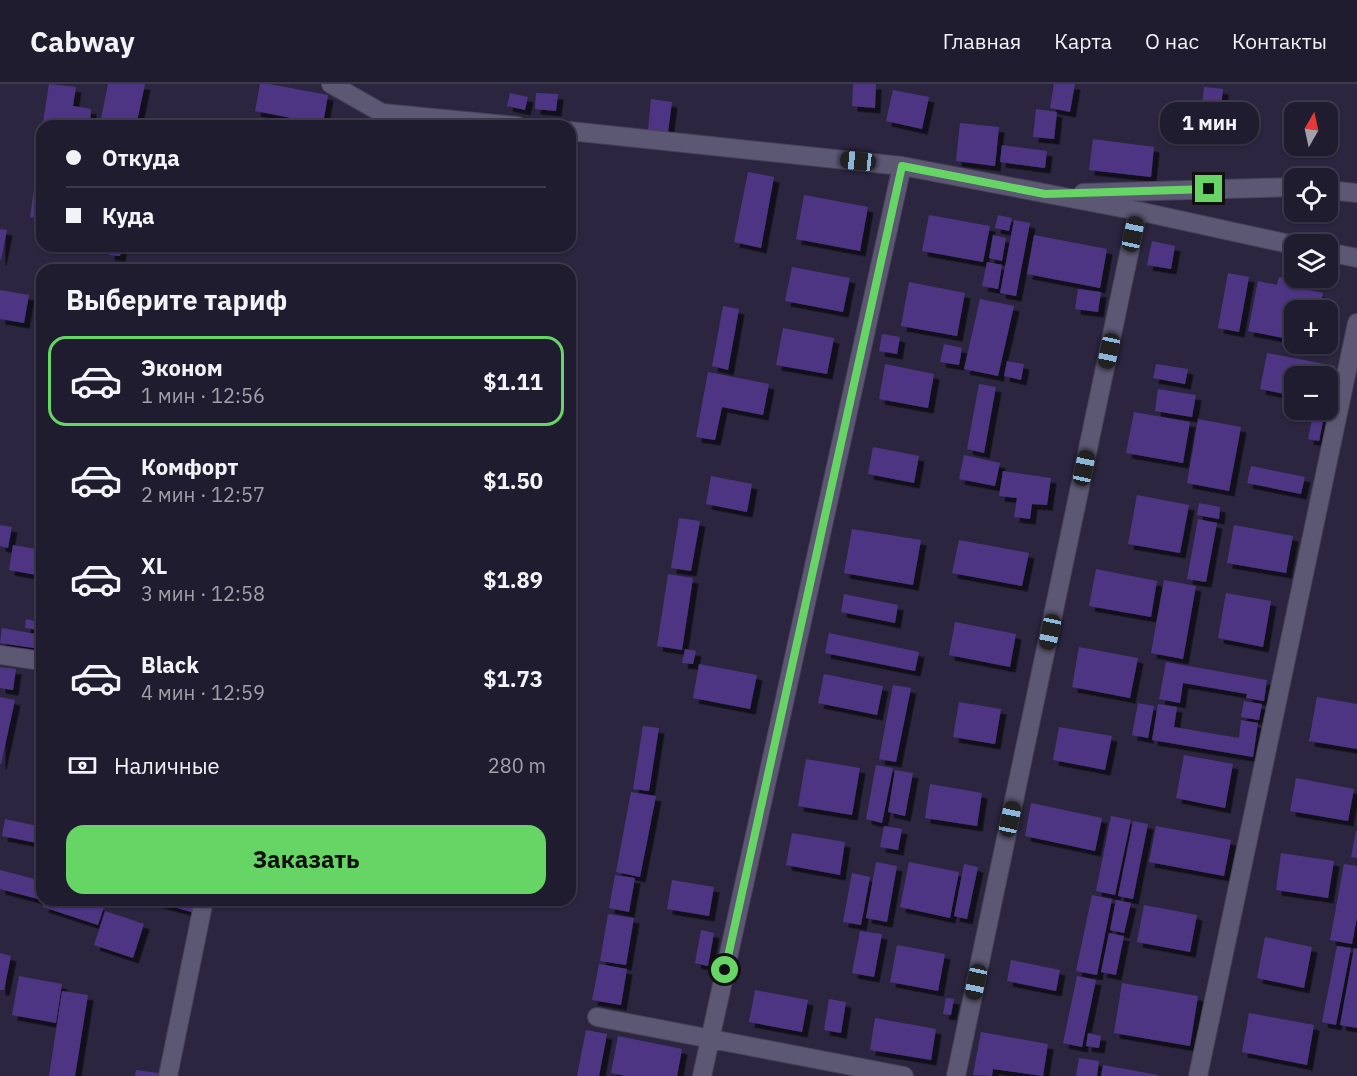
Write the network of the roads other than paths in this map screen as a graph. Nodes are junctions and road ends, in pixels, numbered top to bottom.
1 (331, 84) edge
2 (459, 120) edge
3 (576, 132) edge
4 (902, 166) junction
5 (1284, 187) edge
6 (1338, 191) edge
7 (1357, 193) edge
8 (1045, 194) junction
9 (1138, 211) junction
10 (1284, 243) edge
11 (1338, 254) edge
12 (1357, 258) edge
13 (1357, 323) edge
14 (0, 655) edge
15 (36, 659) edge
16 (203, 906) edge
17 (597, 1017) dead end
18 (710, 1040) junction
19 (168, 1076) edge
20 (702, 1076) edge
21 (904, 1076) edge
22 (956, 1076) edge
23 (1198, 1076) edge

1 - 2 street
3 - 4 street
4 - 8 street
4 - 18 street
5 - 8 street
6 - 7 street
8 - 9 street
9 - 10 street
9 - 22 street
11 - 12 street
13 - 23 street
14 - 15 street
16 - 19 street
17 - 18 street
18 - 20 street
18 - 21 street

